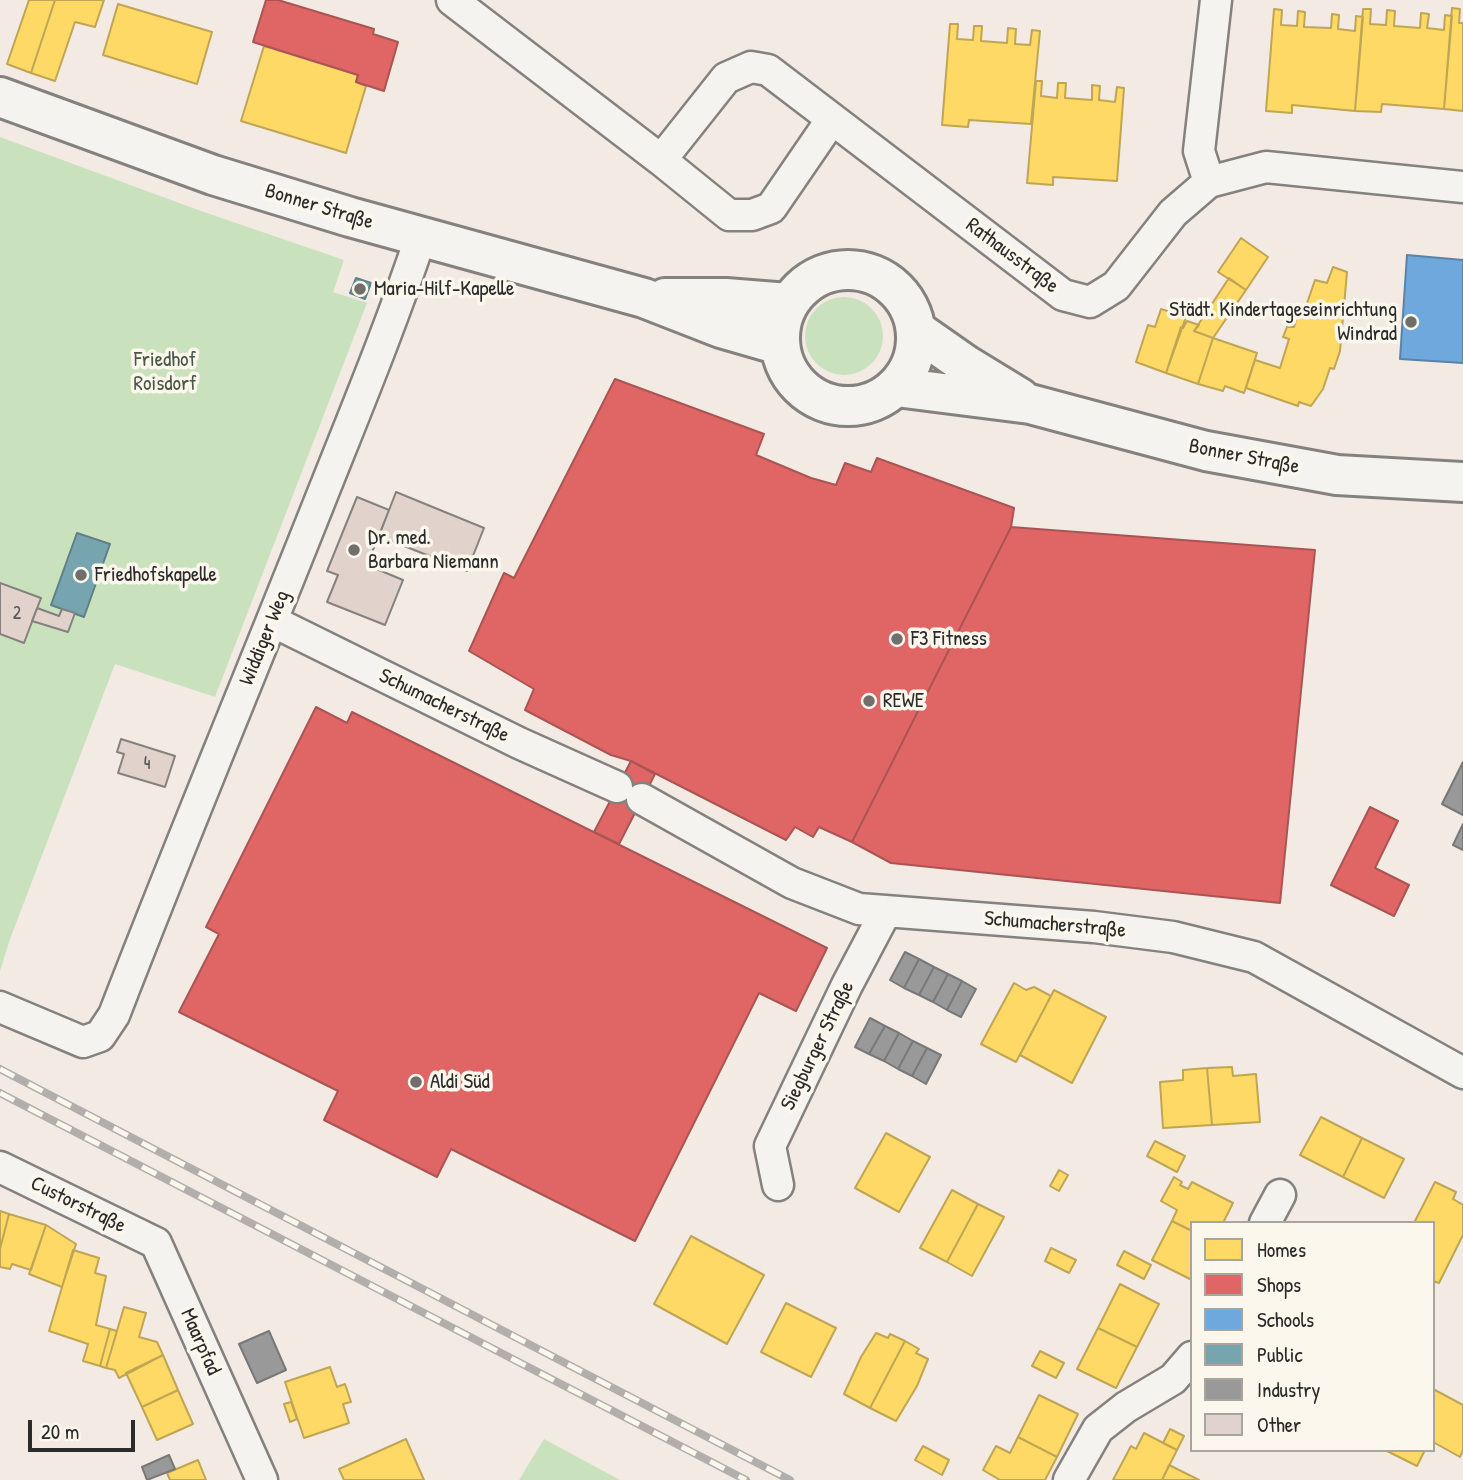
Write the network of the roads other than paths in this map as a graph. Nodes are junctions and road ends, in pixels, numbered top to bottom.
1 (452, 0) edge
2 (1216, 0) edge
3 (0, 97) edge
4 (832, 119) junction
5 (661, 160) junction
6 (1209, 182) junction
7 (1463, 187) edge
8 (421, 236) junction
9 (644, 298) junction
10 (788, 303) junction
11 (916, 330) junction
12 (780, 345) junction
13 (895, 387) junction
14 (1030, 404) junction
15 (1463, 482) edge
16 (272, 621) junction
17 (886, 911) junction
18 (0, 1007) edge
19 (1463, 1073) edge
20 (0, 1167) edge
21 (778, 1185) dead end
22 (1280, 1195) dead end
23 (1266, 1221) edge
24 (156, 1243) joint
25 (1190, 1359) edge
26 (262, 1480) edge
27 (1069, 1480) edge

1 - 5 street
2 - 6 street
3 - 8 street, Bonner Straße
4 - 5 street, Rathausstraße
4 - 5 street
4 - 6 street, Rathausstraße
6 - 7 street, Rathausstraße
8 - 9 street, Bonner Straße
8 - 16 street, Widdiger Weg
9 - 10 street, Bonner Straße
9 - 12 street, Bonner Straße
10 - 11 street
10 - 12 street
11 - 13 street
11 - 14 street, Bonner Straße
12 - 13 street
13 - 14 street, Bonner Straße
14 - 15 street, Bonner Straße
16 - 17 street, Schumacherstraße
16 - 18 street, Widdiger Weg
17 - 19 street, Schumacherstraße
17 - 21 street, Siegburger Straße
20 - 24 street, Custorstraße
22 - 23 street
24 - 26 street, Maarpfad
25 - 27 street

